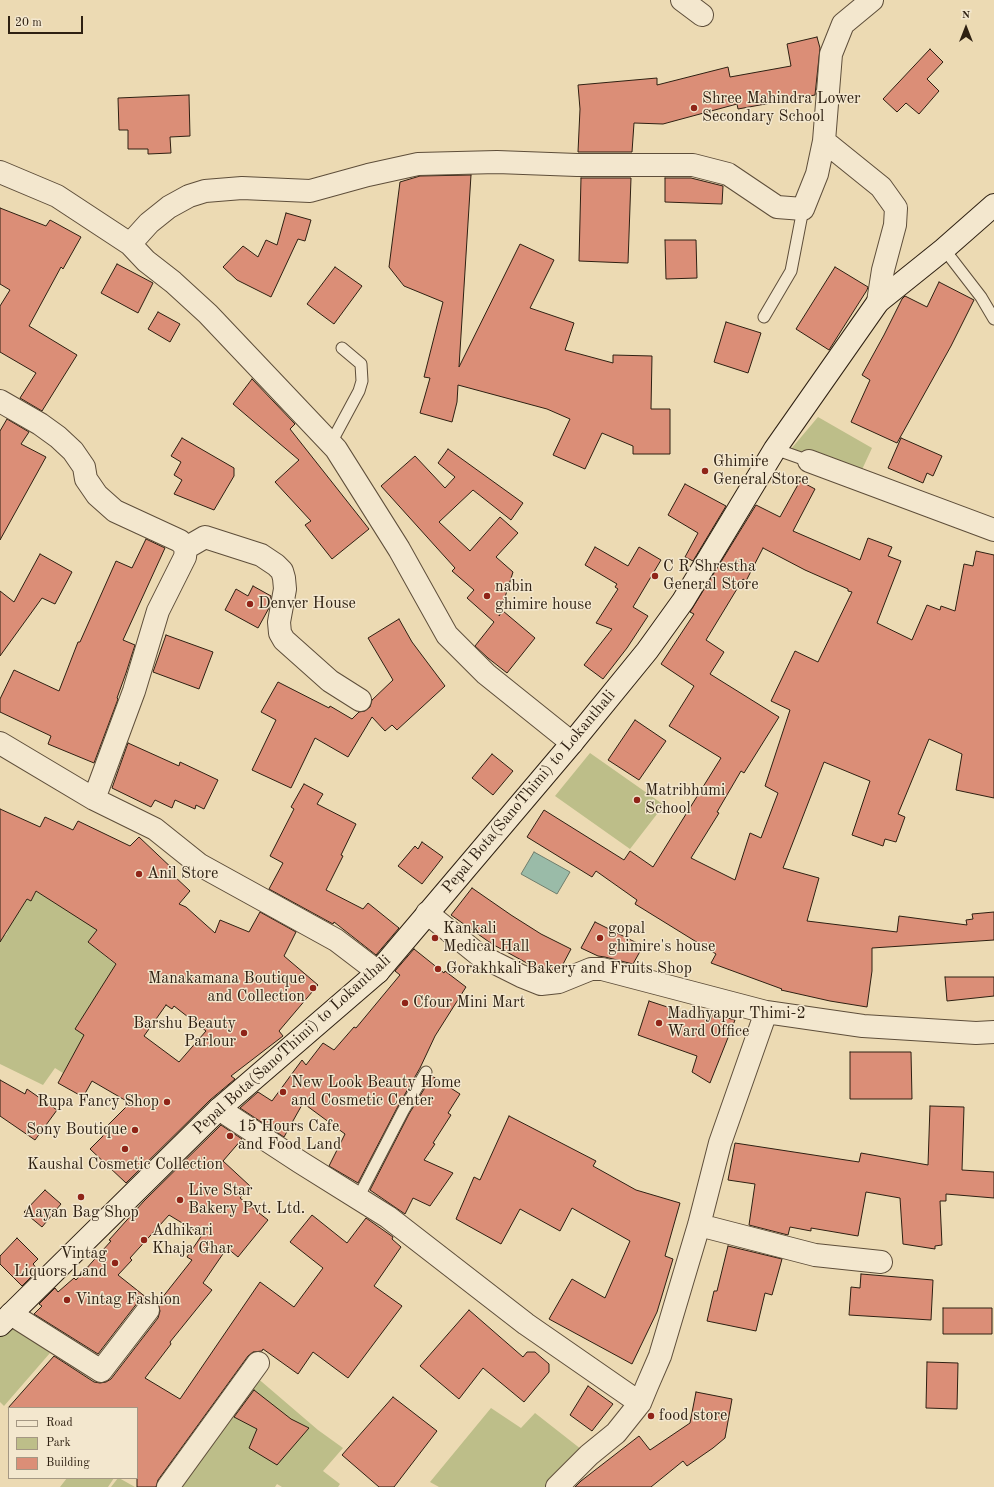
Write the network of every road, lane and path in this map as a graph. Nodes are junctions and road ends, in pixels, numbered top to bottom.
1 (682, 0) edge
2 (872, 0) edge
3 (702, 15) dead end
4 (824, 141) junction
5 (0, 172) edge
6 (994, 205) edge
7 (803, 209) junction
8 (130, 244) junction
9 (944, 249) junction
10 (878, 302) junction
11 (764, 317) dead end
12 (994, 319) edge
13 (342, 348) dead end
14 (0, 401) edge
15 (331, 443) junction
16 (776, 449) junction
17 (809, 461) joint
18 (994, 530) edge
19 (186, 548) junction
20 (360, 700) dead end
21 (0, 743) edge
22 (572, 743) junction
23 (94, 799) junction
24 (427, 913) junction
25 (378, 972) junction
26 (766, 1012) junction
27 (994, 1032) edge
28 (426, 1072) dead end
29 (219, 1109) junction
30 (358, 1198) junction
31 (699, 1225) junction
32 (881, 1262) dead end
33 (148, 1310) dead end
34 (5, 1320) edge
35 (258, 1363) dead end
36 (640, 1403) junction
37 (168, 1487) edge
38 (557, 1487) edge

1 - 3 street
2 - 4 street
4 - 7 street
4 - 10 street
5 - 8 street
6 - 9 street, Pepal Bota(SanoThimi) to Lokanthali
7 - 8 street
7 - 11 lane
8 - 15 street
9 - 10 street, Pepal Bota(SanoThimi) to Lokanthali
9 - 12 lane
10 - 16 street, Pepal Bota(SanoThimi) to Lokanthali
13 - 15 lane
14 - 19 street
15 - 22 street
16 - 17 lane
16 - 22 street, Pepal Bota(SanoThimi) to Lokanthali
17 - 18 street
19 - 20 street
19 - 23 street
21 - 23 street
22 - 24 street, Pepal Bota(SanoThimi) to Lokanthali
23 - 25 street
24 - 25 street, Pepal Bota(SanoThimi) to Lokanthali
24 - 26 street
25 - 29 street, Pepal Bota(SanoThimi) to Lokanthali
26 - 27 street
26 - 31 street
28 - 30 lane
29 - 30 street
29 - 34 street, Pepal Bota(SanoThimi) to Lokanthali
30 - 36 street
31 - 32 street
31 - 36 street
33 - 34 street
35 - 37 street
36 - 38 street

